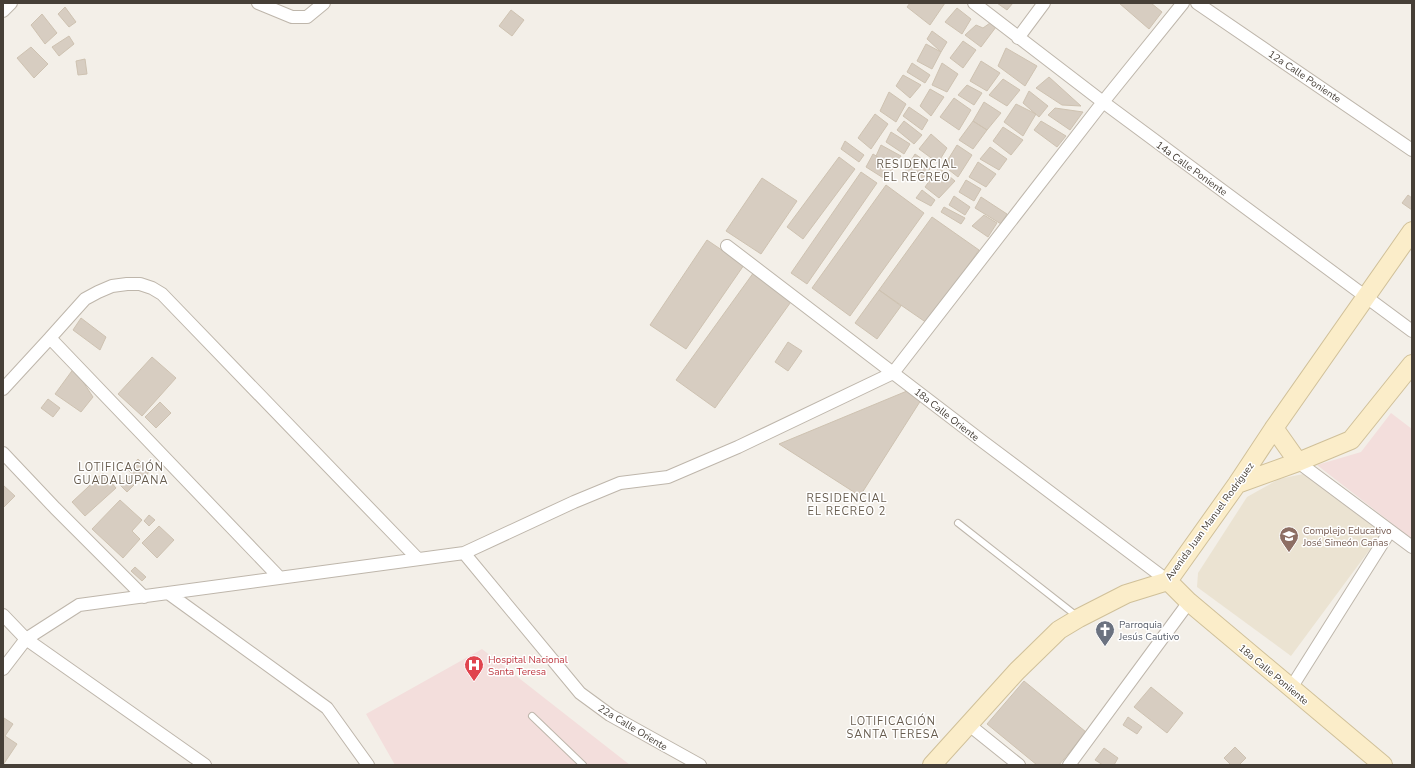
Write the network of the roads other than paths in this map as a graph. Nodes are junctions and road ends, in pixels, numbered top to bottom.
1 (11, 3) edge
2 (258, 3) edge
3 (324, 3) edge
4 (974, 3) edge
5 (1044, 3) edge
6 (1183, 3) edge
7 (1197, 3) edge
8 (3, 11) edge
9 (1018, 38) junction
10 (1103, 102) junction
11 (1412, 150) edge
12 (1412, 231) edge
13 (727, 246) dead end
14 (1365, 296) junction
15 (1412, 331) edge
16 (50, 338) junction
17 (1412, 364) edge
18 (894, 373) junction
19 (3, 388) edge
20 (1274, 428) junction
21 (3, 453) edge
22 (1298, 462) junction
23 (1237, 484) junction
24 (958, 523) dead end
25 (1390, 531) junction
26 (1412, 547) edge
27 (464, 553) junction
28 (418, 559) junction
29 (280, 578) junction
30 (1168, 582) junction
31 (168, 593) junction
32 (144, 597) junction
33 (1189, 602) junction
34 (3, 614) edge
35 (1079, 618) junction
36 (26, 639) junction
37 (3, 669) edge
38 (1291, 688) junction
39 (532, 716) dead end
40 (968, 724) junction
41 (205, 765) edge
42 (368, 765) edge
43 (583, 765) edge
44 (700, 765) edge
45 (932, 765) edge
46 (1019, 765) edge
47 (1068, 765) edge
48 (1383, 765) edge

1 - 8 street
2 - 3 street
4 - 9 street, 14a Calle Poniente
5 - 9 street
6 - 10 street
7 - 11 street, 12a Calle Poniente
9 - 10 street, 14a Calle Poniente
10 - 14 street, 14a Calle Poniente
10 - 18 street
12 - 14 street, Avenida Juan Manuel Rodríguez
13 - 18 street, 18a Calle Oriente
14 - 15 street, 14a Calle Poniente
14 - 20 street, Avenida Juan Manuel Rodríguez
16 - 19 street
16 - 28 street
16 - 29 street
17 - 22 street
18 - 27 street
18 - 30 street, 18a Calle Oriente
20 - 22 street
20 - 23 street, Avenida Juan Manuel Rodríguez
21 - 32 street
22 - 23 street
22 - 25 street
23 - 30 street, Avenida Juan Manuel Rodríguez
24 - 35 lane
25 - 26 street
25 - 38 street
27 - 28 street
27 - 44 street, 22a Calle Oriente
28 - 29 street
29 - 31 street
30 - 33 street, 18a Calle Poniiente
30 - 35 street, Avenida Juan Manuel Rodríguez
31 - 32 street
31 - 42 street
32 - 36 street
33 - 38 street, 18a Calle Poniiente
33 - 47 street
34 - 36 street
35 - 40 street, Avenida Juan Manuel Rodríguez
36 - 37 street
36 - 41 street
38 - 48 street, 18a Calle Poniiente
39 - 43 lane
40 - 45 street, Avenida Juan Manuel Rodríguez
40 - 46 street

